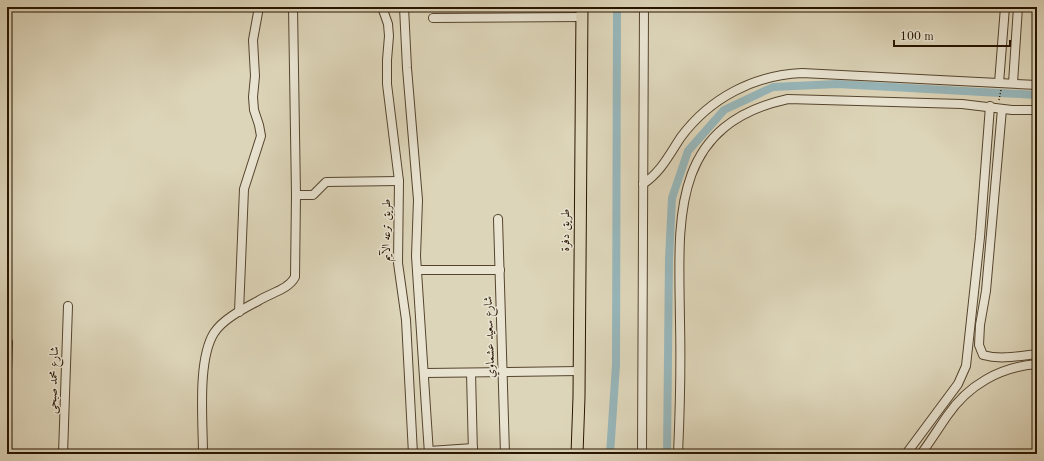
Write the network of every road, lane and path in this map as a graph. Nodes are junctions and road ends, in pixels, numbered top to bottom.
1 (259, 7) edge
2 (293, 7) edge
3 (382, 7) edge
4 (404, 7) edge
5 (644, 7) edge
6 (1005, 7) edge
7 (1018, 7) edge
8 (582, 12) edge
9 (433, 18) dead end
10 (1000, 83) junction
11 (1013, 83) junction
12 (1037, 85) edge
13 (990, 106) junction
14 (1000, 108) junction
15 (1037, 110) edge
16 (399, 181) junction
17 (643, 184) junction
18 (296, 195) junction
19 (498, 219) dead end
20 (418, 270) junction
21 (500, 270) junction
22 (68, 306) dead end
23 (239, 312) junction
24 (8, 342) edge
25 (1037, 354) edge
26 (1037, 364) edge
27 (7, 370) edge
28 (579, 371) junction
29 (503, 372) junction
30 (425, 373) junction
31 (471, 373) junction
32 (473, 451) edge
33 (429, 453) edge
34 (63, 454) edge
35 (203, 454) edge
36 (413, 454) edge
37 (505, 454) edge
38 (577, 454) edge
39 (642, 454) edge
40 (678, 454) edge
41 (906, 454) edge
42 (921, 454) edge

1 - 23 street
2 - 18 street
3 - 16 street, طريق ترعه الآيم
4 - 20 street
5 - 17 street
6 - 10 street
7 - 11 street
8 - 9 street
8 - 28 main road, طريق دفرة
10 - 11 street
10 - 14 path
10 - 17 street
11 - 12 street
13 - 14 street
13 - 40 street
13 - 41 street
14 - 15 street
14 - 25 street
16 - 18 street
16 - 36 street, طريق ترعه الآيم
17 - 39 street
18 - 23 street
19 - 21 street, شارع سعيد عشماوي
20 - 21 street
20 - 30 street
21 - 29 street, شارع سعيد عشماوي
22 - 34 street, شارع محمد صبحى
23 - 35 street
24 - 27 street
26 - 42 street
28 - 29 street
28 - 38 main road, طريق دفرة
29 - 31 street
29 - 37 street, شارع سعيد عشماوي
30 - 31 street
30 - 33 street
31 - 32 street
32 - 33 street

